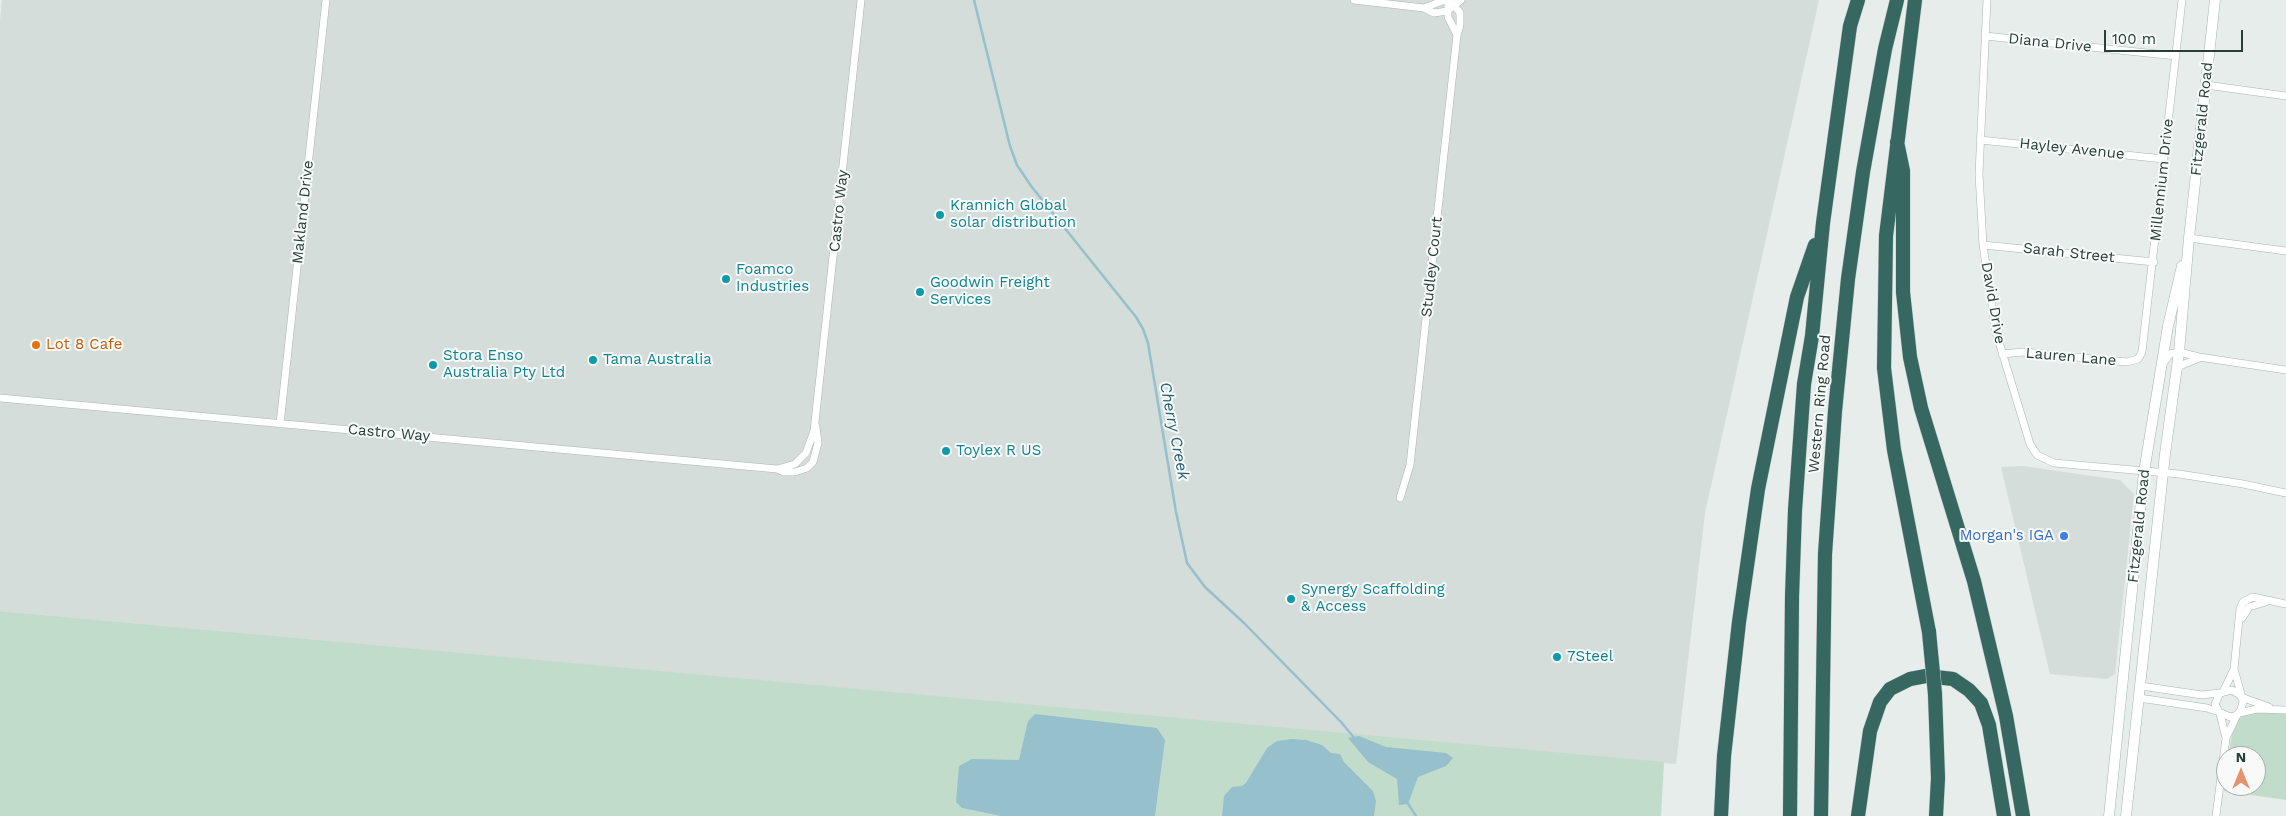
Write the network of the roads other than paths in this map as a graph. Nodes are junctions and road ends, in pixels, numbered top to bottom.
1 (326, 0) edge
2 (861, 0) edge
3 (1354, 0) edge
4 (1448, 0) edge
5 (1858, 0) edge
6 (1897, 0) edge
7 (1915, 0) edge
8 (1987, 0) edge
9 (2182, 0) edge
10 (2215, 0) edge
11 (1454, 6) edge
12 (1424, 8) junction
13 (1457, 35) junction
14 (1985, 36) junction
15 (2176, 56) junction
16 (2206, 85) junction
17 (2286, 96) edge
18 (1980, 140) junction
19 (1897, 142) junction
20 (2164, 159) junction
21 (1823, 223) junction
22 (2189, 238) junction
23 (1983, 245) junction
24 (2286, 251) edge
25 (2154, 262) junction
26 (2179, 352) junction
27 (2002, 354) junction
28 (2138, 358) joint
29 (2199, 358) junction
30 (2176, 370) junction
31 (2286, 370) edge
32 (2160, 372) junction
33 (0, 398) edge
34 (815, 421) junction
35 (280, 424) junction
36 (777, 469) junction
37 (2144, 472) junction
38 (2163, 473) junction
39 (2286, 493) edge
40 (1400, 498) dead end
41 (2286, 604) edge
42 (2234, 669) junction
43 (2123, 684) junction
44 (2141, 686) junction
45 (2222, 692) junction
46 (2122, 695) junction
47 (2240, 696) junction
48 (2139, 698) junction
49 (2273, 708) junction
50 (2286, 710) edge
51 (2220, 713) junction
52 (2238, 714) junction
53 (2226, 738) junction
54 (2019, 792) junction
55 (1721, 816) edge
56 (1790, 816) edge
57 (1821, 816) edge
58 (1858, 816) edge
59 (1936, 816) edge
60 (2004, 816) edge
61 (2023, 816) edge
62 (2028, 816) edge
63 (2109, 816) edge
64 (2126, 816) edge
65 (2216, 816) edge

1 - 35 street, Makland Drive
2 - 34 street, Castro Way
3 - 12 street
4 - 11 street, Studley Court
4 - 12 street
5 - 21 highway, Western Ring Road
6 - 57 highway, Western Ring Road
7 - 19 highway
8 - 14 street, David Drive
9 - 15 street, Millennium Drive
10 - 16 street, Fitzgerald Road
11 - 12 street
11 - 13 street, Studley Court
11 - 13 street, Studley Court
13 - 40 street, Studley Court
14 - 15 street, Diana Drive
14 - 18 street, David Drive
15 - 20 street, Millennium Drive
16 - 17 street
16 - 22 street, Fitzgerald Road
18 - 20 street, Hayley Avenue
18 - 23 street, David Drive
19 - 54 highway
19 - 59 highway, bridge
20 - 25 street, Millennium Drive
21 - 55 highway
21 - 56 highway, Western Ring Road
22 - 24 street
22 - 26 street, Fitzgerald Road
22 - 32 street, Fitzgerald Road
23 - 25 street, Sarah Street
23 - 27 street, David Drive
25 - 28 street, Millennium Drive
26 - 29 street
26 - 30 street, Fitzgerald Road
26 - 32 street
27 - 28 street, Lauren Lane
27 - 37 street, David Drive
29 - 30 street
29 - 31 street
30 - 38 street, Fitzgerald Road
32 - 37 street, Fitzgerald Road
33 - 35 street, Castro Way
34 - 36 street, Castro Way
34 - 36 street, Castro Way
35 - 36 street, Castro Way
37 - 38 street, David Drive
37 - 43 street, Fitzgerald Road
38 - 39 street, David Drive
38 - 44 street, Fitzgerald Road
41 - 42 street
42 - 45 street
42 - 47 street
43 - 44 street
43 - 46 street, Fitzgerald Road
44 - 45 street
44 - 48 street, Fitzgerald Road
45 - 47 street
45 - 51 street
46 - 48 street
46 - 63 street, Fitzgerald Road
47 - 49 street
47 - 52 street
48 - 51 street
48 - 64 street, Fitzgerald Road
49 - 50 street
49 - 52 street
51 - 52 street
51 - 53 street
52 - 53 street
53 - 65 street
54 - 61 highway
54 - 62 highway
58 - 60 highway

